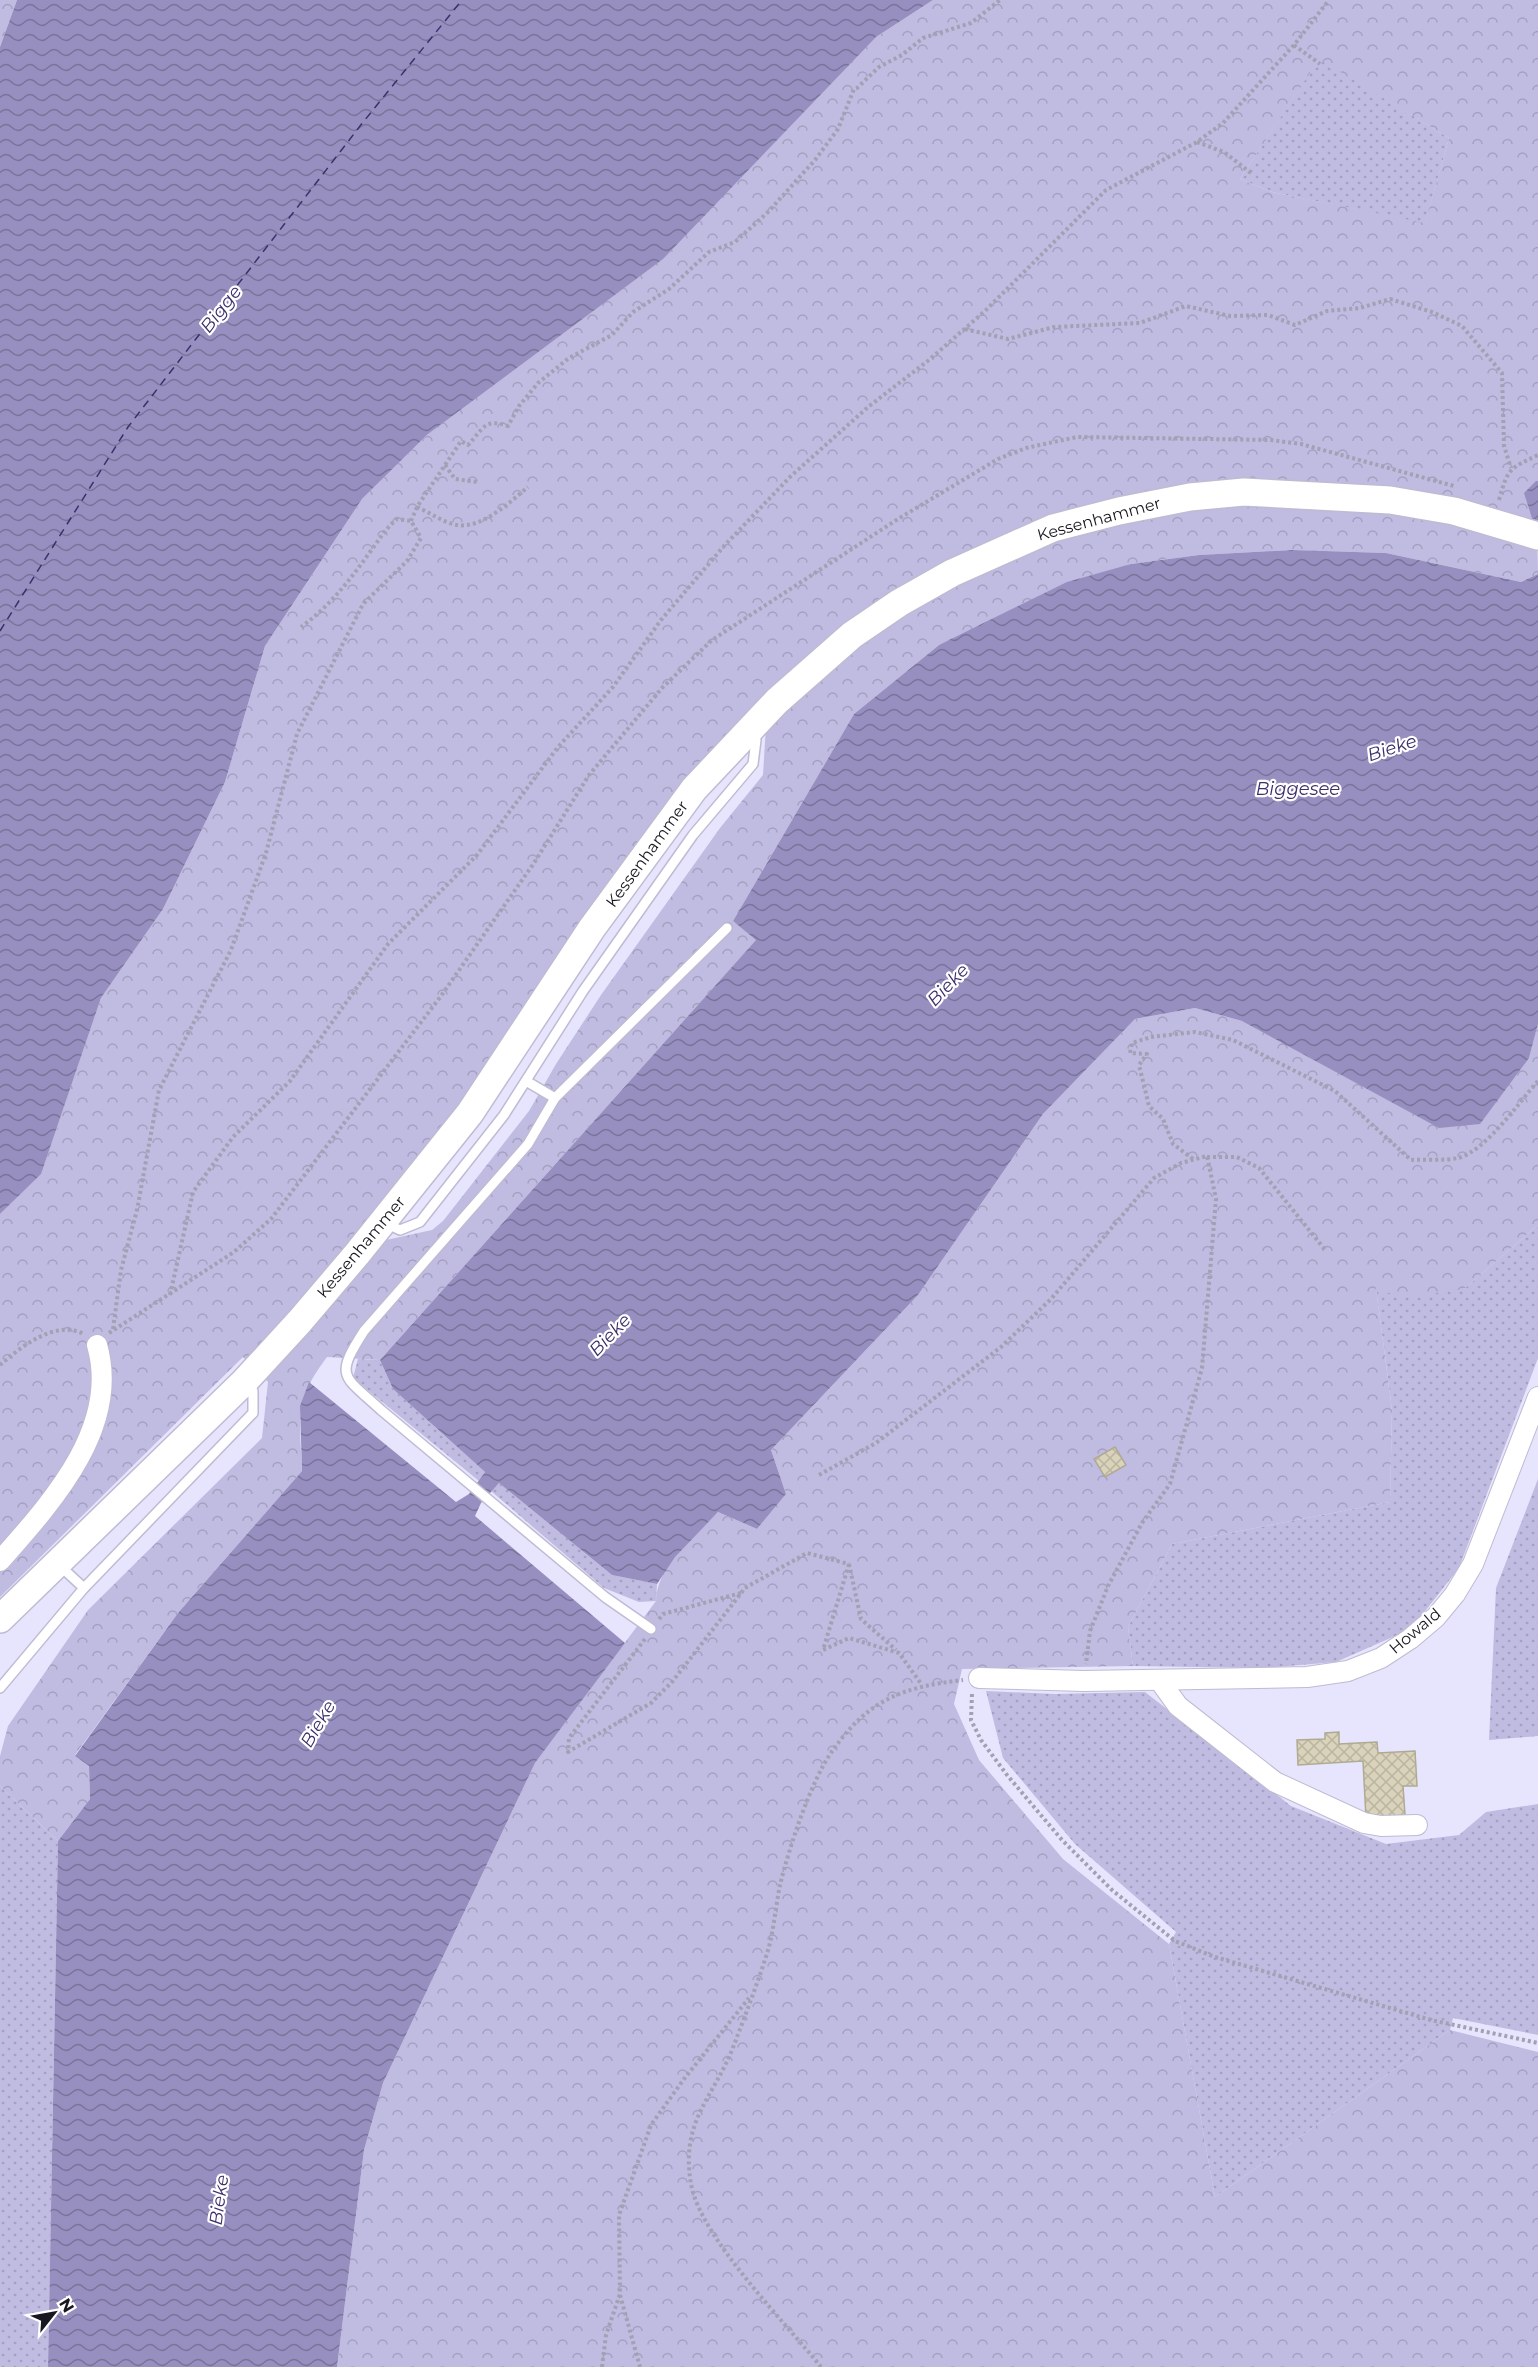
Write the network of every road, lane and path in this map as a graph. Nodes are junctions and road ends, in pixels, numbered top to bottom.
1 (1000, 0) edge
2 (1329, 0) edge
3 (1294, 45) junction
4 (1320, 64) dead end
5 (1197, 142) junction
6 (1251, 173) dead end
7 (964, 329) junction
8 (1538, 455) edge
9 (445, 465) junction
10 (1511, 468) junction
11 (478, 482) dead end
12 (528, 487) dead end
13 (1499, 500) dead end
14 (417, 507) junction
15 (411, 521) junction
16 (1530, 533) edge
17 (301, 627) dead end
18 (750, 729) junction
19 (727, 928) dead end
20 (526, 1081) junction
21 (1538, 1081) edge
22 (555, 1098) junction
23 (1207, 1156) junction
24 (1194, 1160) junction
25 (383, 1222) junction
26 (1326, 1251) dead end
27 (169, 1296) dead end
28 (113, 1329) dead end
29 (98, 1346) joint
30 (0, 1365) edge
31 (244, 1382) junction
32 (1538, 1397) edge
33 (819, 1475) dead end
34 (0, 1561) edge
35 (57, 1564) junction
36 (849, 1564) junction
37 (84, 1588) junction
38 (741, 1593) junction
39 (0, 1619) edge
40 (651, 1629) junction
41 (899, 1653) junction
42 (980, 1678) junction
43 (1084, 1681) junction
44 (1160, 1681) junction
45 (922, 1685) junction
46 (0, 1688) edge
47 (1417, 1825) dead end
48 (751, 1996) junction
49 (1538, 2043) edge
50 (620, 2294) junction
51 (602, 2367) edge
52 (640, 2367) edge
53 (821, 2367) edge

1 - 9 path
2 - 3 path
3 - 4 path
3 - 5 path
5 - 6 path
5 - 7 path
7 - 10 path
7 - 27 path
8 - 10 path
9 - 11 path
9 - 14 path
10 - 13 path
12 - 14 path
14 - 15 path
15 - 17 path
15 - 28 path
16 - 18 main road, Kessenhammer
18 - 20 lane
18 - 25 main road, Kessenhammer
19 - 22 lane
20 - 22 lane
20 - 25 lane
21 - 24 path
22 - 40 lane
23 - 24 path
23 - 26 path
23 - 43 path
24 - 33 path
25 - 31 main road, Kessenhammer
29 - 30 path
29 - 34 street
31 - 35 main road, Kessenhammer
31 - 37 lane
32 - 44 street, Howald
35 - 37 lane
35 - 39 main road, Kessenhammer
36 - 38 path
36 - 41 path
36 - 41 path
37 - 46 lane
38 - 40 path
38 - 40 path
41 - 45 path
42 - 43 street, Howald
42 - 45 path
42 - 49 path
43 - 44 street, Howald
44 - 47 street
45 - 48 path
48 - 50 path
48 - 53 path
50 - 51 path
50 - 52 path

